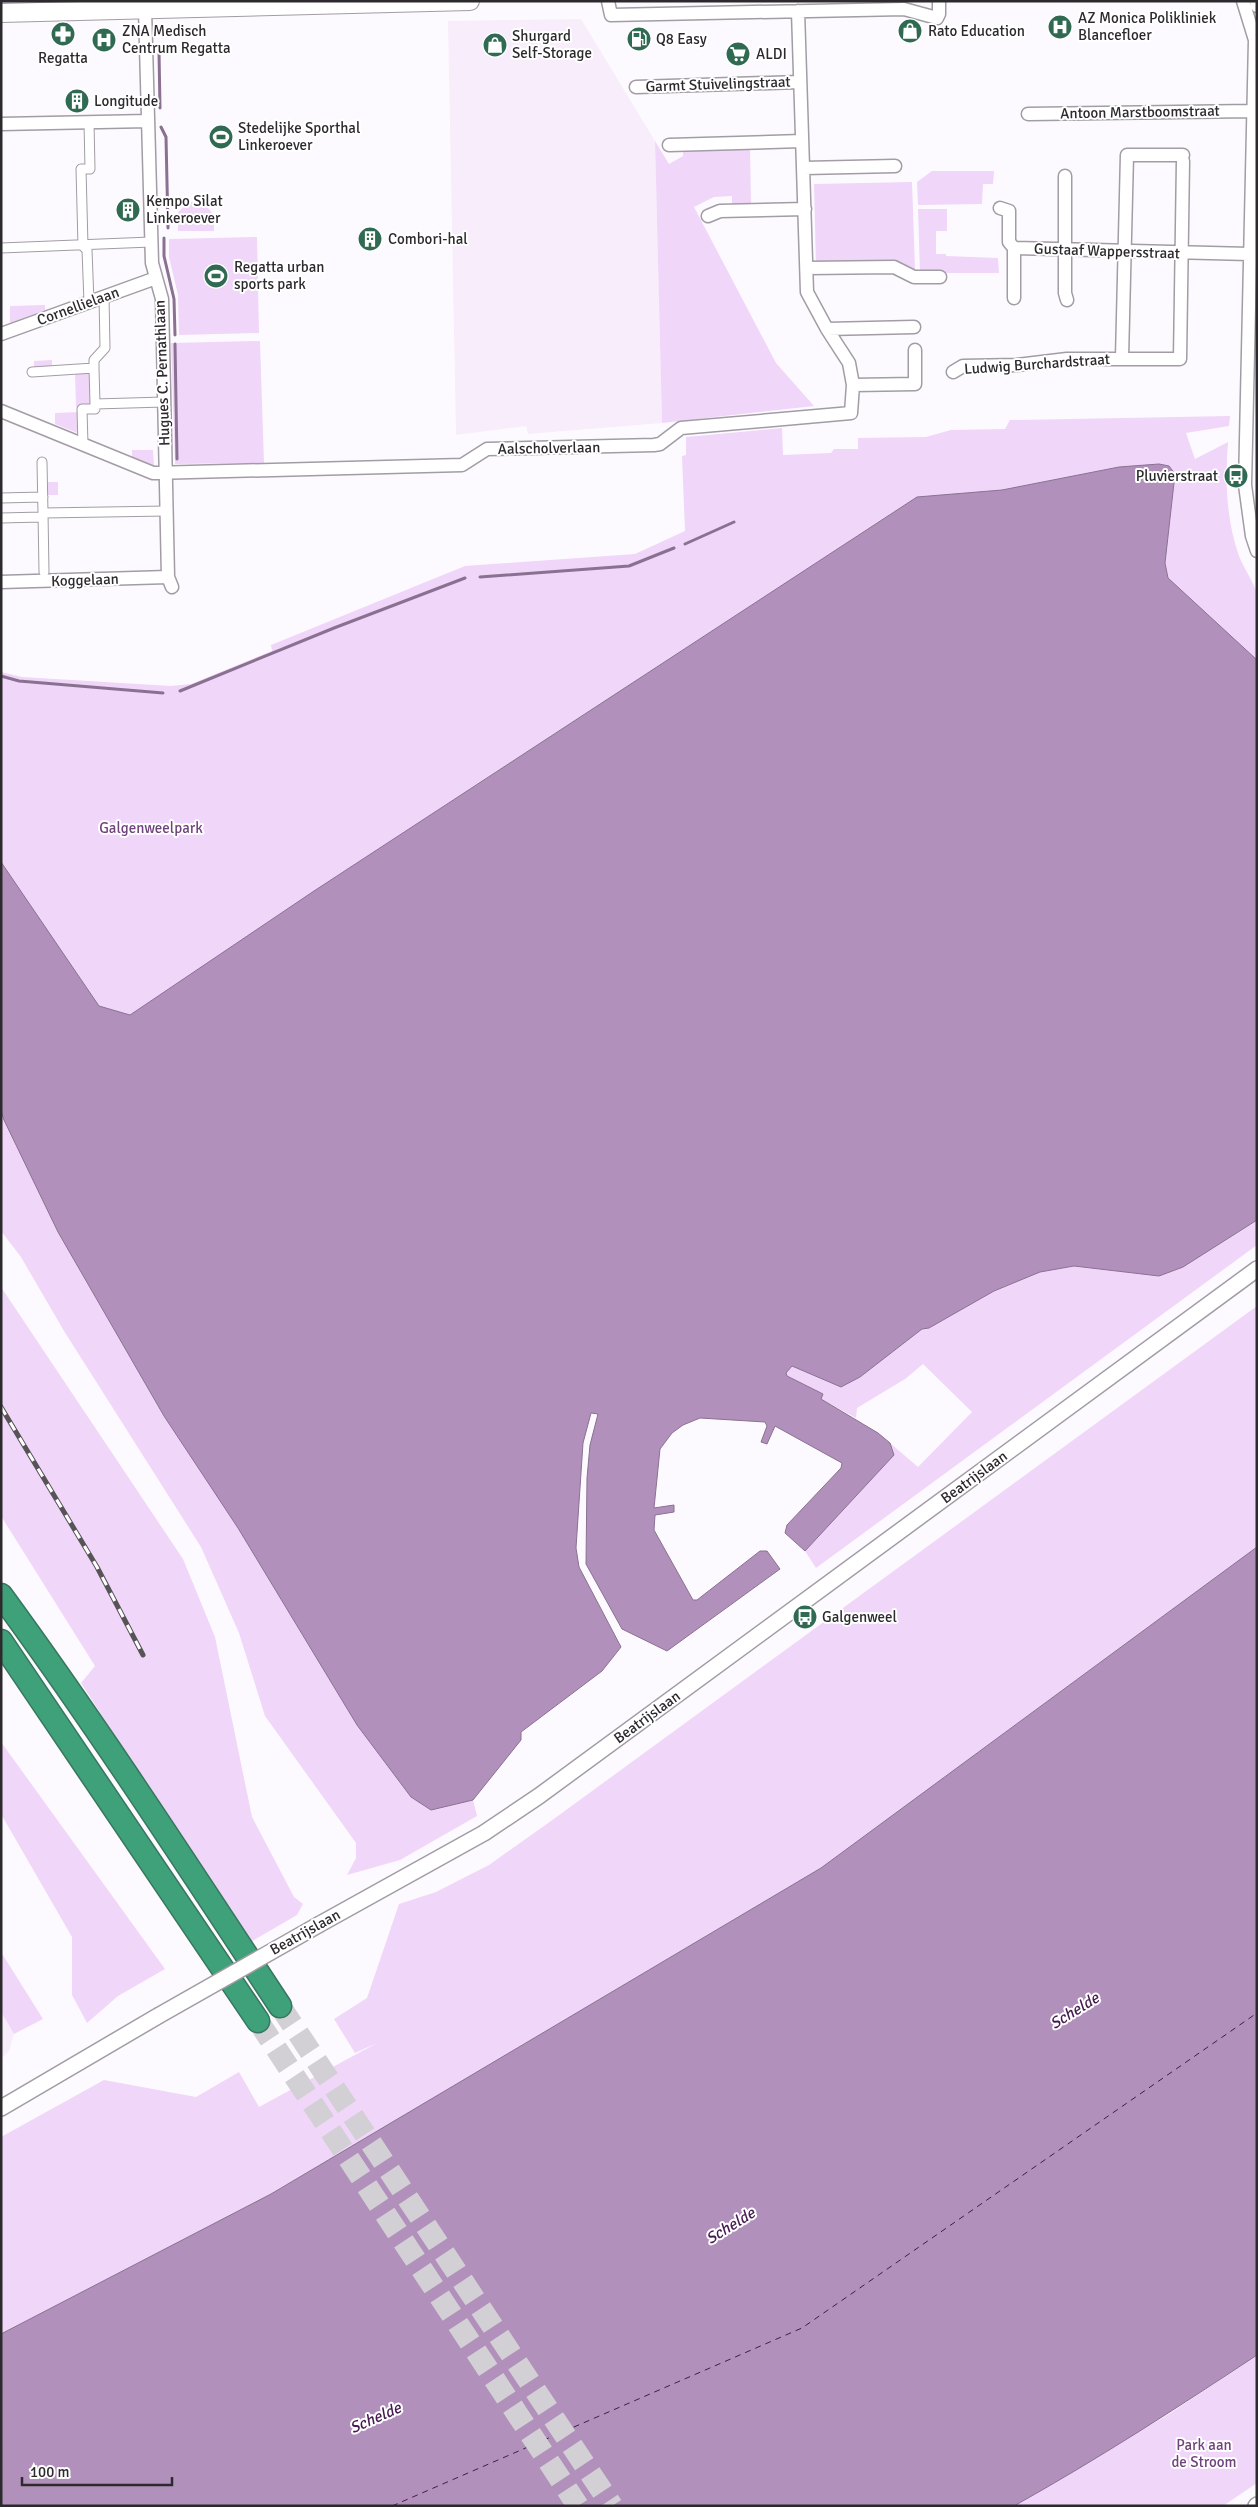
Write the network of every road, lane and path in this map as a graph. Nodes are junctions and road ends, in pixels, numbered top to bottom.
1 (470, 1) edge
2 (608, 1) edge
3 (939, 1) edge
4 (1243, 1) edge
5 (1256, 1) edge
6 (143, 4) edge
7 (1257, 6) edge
8 (798, 11) junction
9 (1, 13) edge
10 (1256, 37) edge
11 (800, 82) junction
12 (636, 87) dead end
13 (1253, 111) junction
14 (1028, 114) dead end
15 (148, 121) junction
16 (89, 122) junction
17 (1, 124) edge
18 (802, 141) junction
19 (669, 145) dead end
20 (895, 166) dead end
21 (804, 168) junction
22 (1254, 169) edge
23 (1065, 176) dead end
24 (1000, 208) dead end
25 (806, 209) junction
26 (708, 216) dead end
27 (151, 242) junction
28 (83, 246) junction
29 (1, 248) edge
30 (1014, 248) junction
31 (1065, 249) junction
32 (1125, 251) junction
33 (1180, 253) junction
34 (1249, 254) junction
35 (806, 268) junction
36 (940, 277) dead end
37 (156, 278) junction
38 (104, 296) junction
39 (1014, 298) dead end
40 (1067, 300) dead end
41 (89, 302) junction
42 (914, 328) dead end
43 (827, 329) junction
44 (1, 334) edge
45 (915, 350) dead end
46 (1122, 358) junction
47 (94, 366) junction
48 (32, 372) dead end
49 (953, 372) dead end
50 (853, 385) junction
51 (164, 402) junction
52 (96, 404) junction
53 (1, 411) edge
54 (1251, 422) edge
55 (83, 445) junction
56 (42, 462) dead end
57 (166, 473) junction
58 (41, 497) junction
59 (1, 498) edge
60 (167, 511) junction
61 (43, 515) junction
62 (1, 518) edge
63 (1257, 551) edge
64 (44, 576) junction
65 (1, 582) edge
66 (170, 582) joint
67 (1257, 1269) edge
68 (1, 1595) edge
69 (1, 1641) edge
70 (280, 2006) tunnel mouth
71 (258, 2021) tunnel mouth
72 (1, 2108) edge

1 - 6 main road
2 - 8 street
3 - 8 street
4 - 10 street
5 - 7 street
6 - 9 main road
6 - 15 street, Hugues C. Pernathlaan
8 - 11 street
10 - 13 street
11 - 12 street, Garmt Stuivelingstraat
11 - 18 street
13 - 14 street, Antoon Marstboomstraat
13 - 22 street
15 - 16 street
15 - 27 street, Hugues C. Pernathlaan
16 - 17 street
16 - 28 street
18 - 19 street
18 - 21 street
20 - 21 street
21 - 25 street
22 - 34 street
23 - 31 street
24 - 30 street, Gustaaf Wappersstraat
25 - 26 street
25 - 35 street
27 - 28 street
27 - 37 street, Hugues C. Pernathlaan
28 - 29 street
28 - 41 street
30 - 31 street, Gustaaf Wappersstraat
30 - 39 street
31 - 32 street, Gustaaf Wappersstraat
31 - 40 street
32 - 33 street, Gustaaf Wappersstraat
32 - 33 street, Ludwig Burchardstraat
32 - 46 street, Ludwig Burchardstraat
33 - 34 street, Gustaaf Wappersstraat
33 - 46 street, Ludwig Burchardstraat
34 - 54 street
35 - 36 street
35 - 43 street
37 - 38 street, Cornellielaan
37 - 51 street, Hugues C. Pernathlaan
38 - 41 street, Cornellielaan
38 - 47 street
41 - 44 street, Cornellielaan
42 - 43 street
43 - 50 street
45 - 50 street
46 - 49 street, Ludwig Burchardstraat
47 - 48 street
47 - 52 street
50 - 57 street, Aalscholverlaan
51 - 52 street
51 - 57 street, Hugues C. Pernathlaan
52 - 55 street
53 - 55 street, Aalscholverlaan
54 - 63 street
55 - 57 street, Aalscholverlaan
56 - 58 street
57 - 60 street, Hugues C. Pernathlaan
58 - 59 street
58 - 61 street
60 - 61 street
60 - 66 street, Hugues C. Pernathlaan
61 - 62 street
61 - 64 street
64 - 65 street, Koggelaan
64 - 66 street, Koggelaan
67 - 72 street, Beatrijslaan, bridge
68 - 70 highway
69 - 71 highway

